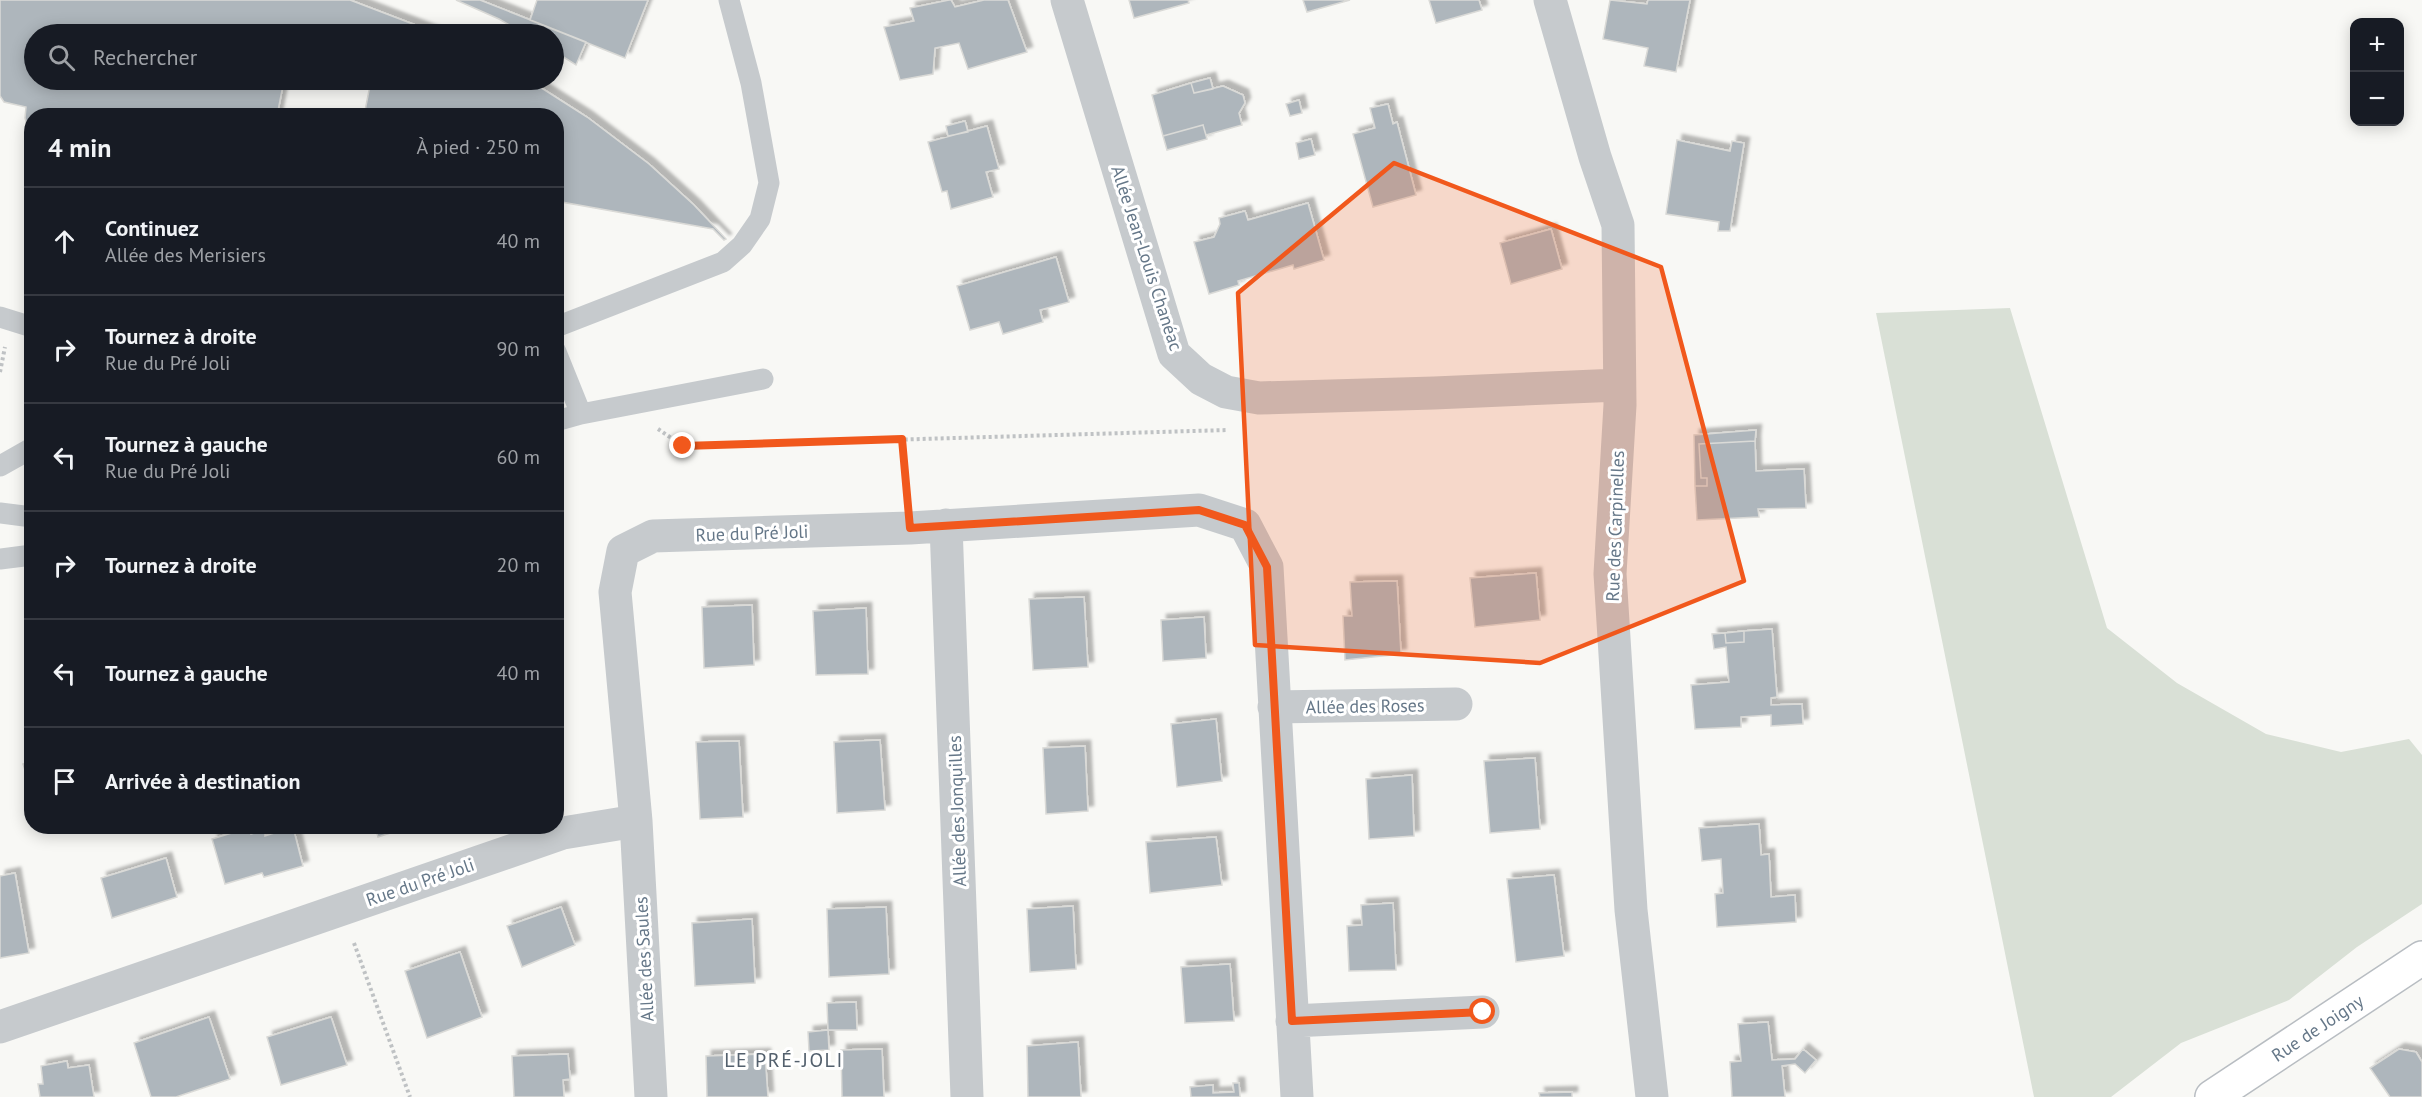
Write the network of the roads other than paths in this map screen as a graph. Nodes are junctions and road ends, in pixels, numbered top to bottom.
1 (729, 0) edge
2 (1067, 0) edge
3 (1550, 0) edge
4 (0, 317) edge
5 (24, 324) edge
6 (564, 324) edge
7 (564, 372) edge
8 (763, 379) dead end
9 (1619, 385) junction
10 (581, 414) junction
11 (564, 419) edge
12 (24, 452) edge
13 (0, 466) edge
14 (0, 513) edge
15 (24, 515) edge
16 (946, 525) junction
17 (24, 556) edge
18 (0, 558) edge
19 (1456, 704) dead end
20 (1274, 707) junction
21 (636, 821) junction
22 (564, 833) edge
23 (560, 834) edge
24 (2420, 965) edge
25 (1483, 1012) dead end
26 (1292, 1021) junction
27 (0, 1027) edge
28 (651, 1097) edge
29 (967, 1097) edge
30 (1298, 1097) edge
31 (1652, 1097) edge
32 (2212, 1097) edge

1 - 6 lane
2 - 9 street, Allée Jean-Louis Chanéac
3 - 9 street, Rue des Carpinelles
4 - 5 lane
7 - 10 lane
8 - 10 lane
9 - 31 street, Rue des Carpinelles
10 - 11 lane
12 - 13 lane
14 - 15 lane
16 - 20 street, Rue du Pré Joli
16 - 21 street, Rue du Pré Joli
16 - 29 street, Allée des Jonquilles
17 - 18 lane
19 - 20 street, Allée des Roses
20 - 26 street, Rue du Pré Joli
21 - 22 street, Rue du Pré Joli
21 - 28 street, Allée des Saules
23 - 27 street, Rue du Pré Joli
24 - 32 main road, Rue de Joigny
25 - 26 street
26 - 30 street, Rue du Pré Joli

